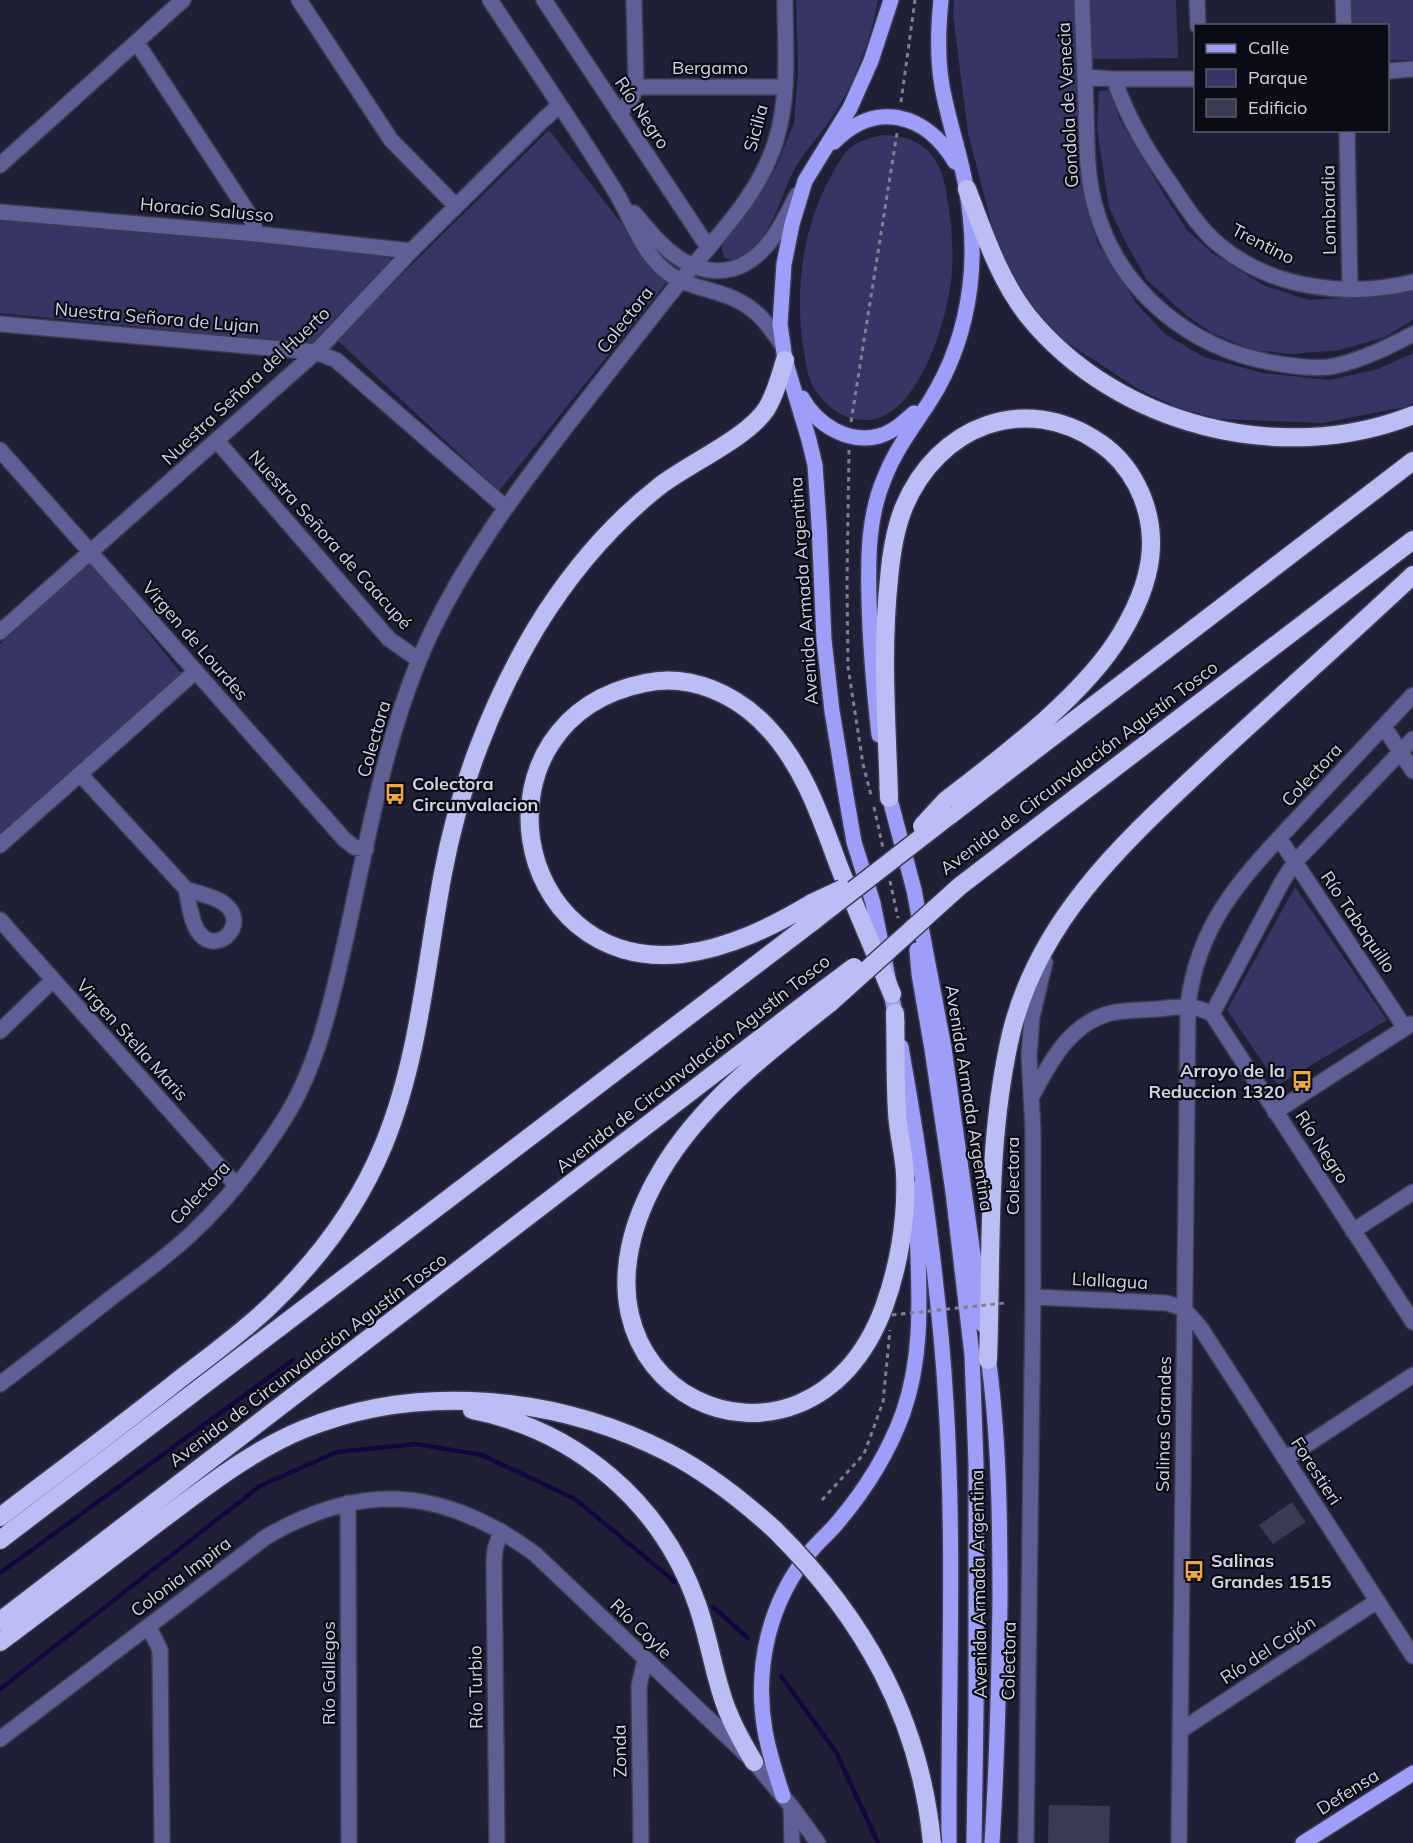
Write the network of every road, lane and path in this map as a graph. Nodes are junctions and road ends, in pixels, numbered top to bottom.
1 (183, 0) edge
2 (299, 0) edge
3 (490, 0) edge
4 (544, 0) edge
5 (634, 0) edge
6 (785, 0) edge
7 (891, 0) edge
8 (941, 0) edge
9 (1082, 0) edge
10 (1197, 0) edge
11 (1343, 0) edge
12 (1198, 24) edge
13 (1344, 24) edge
14 (137, 43) junction
15 (1413, 69) edge
16 (1389, 71) edge
17 (1085, 77) junction
18 (1114, 79) junction
19 (1194, 79) edge
20 (636, 87) junction
21 (785, 87) junction
22 (559, 106) junction
23 (619, 114) junction
24 (1347, 132) edge
25 (0, 165) edge
26 (813, 167) junction
27 (805, 181) junction
28 (966, 186) junction
29 (616, 193) junction
30 (456, 206) junction
31 (0, 212) edge
32 (257, 234) junction
33 (708, 247) junction
34 (411, 251) junction
35 (692, 267) junction
36 (680, 281) junction
37 (1413, 282) edge
38 (1350, 289) junction
39 (0, 324) edge
40 (1413, 334) edge
41 (316, 352) junction
42 (785, 360) junction
43 (941, 381) junction
44 (1413, 415) edge
45 (217, 441) junction
46 (0, 450) edge
47 (1413, 461) edge
48 (505, 507) junction
49 (1413, 540) edge
50 (90, 551) junction
51 (1413, 575) edge
52 (0, 633) edge
53 (419, 660) junction
54 (196, 671) junction
55 (1413, 695) edge
56 (1384, 727) junction
57 (1413, 739) edge
58 (1401, 752) junction
59 (1413, 771) edge
60 (80, 774) junction
61 (889, 798) junction
62 (947, 808) junction
63 (1279, 838) junction
64 (0, 845) edge
65 (366, 849) junction
66 (1295, 862) junction
67 (186, 889) dead end
68 (914, 890) junction
69 (814, 911) junction
70 (0, 920) edge
71 (1058, 925) junction
72 (53, 980) junction
73 (892, 994) junction
74 (828, 995) junction
75 (1188, 1006) junction
76 (895, 1013) junction
77 (1212, 1014) junction
78 (1409, 1025) edge
79 (0, 1031) edge
80 (1030, 1099) junction
81 (1275, 1112) junction
82 (918, 1144) junction
83 (236, 1185) junction
84 (1413, 1192) edge
85 (1353, 1231) junction
86 (1033, 1297) junction
87 (1005, 1303) dead end
88 (1184, 1309) junction
89 (892, 1315) dead end
90 (1413, 1322) edge
91 (891, 1326) dead end
92 (988, 1360) junction
93 (1413, 1375) edge
94 (0, 1384) edge
95 (416, 1403) junction
96 (1285, 1459) junction
97 (409, 1499) joint
98 (822, 1500) dead end
99 (348, 1503) junction
100 (0, 1517) edge
101 (501, 1531) junction
102 (0, 1540) edge
103 (1377, 1601) junction
104 (0, 1621) edge
105 (149, 1627) junction
106 (0, 1642) edge
107 (1413, 1656) edge
108 (645, 1660) junction
109 (1180, 1731) junction
110 (0, 1739) edge
111 (754, 1762) junction
112 (1413, 1773) edge
113 (787, 1801) junction
114 (162, 1843) edge
115 (349, 1843) edge
116 (497, 1843) edge
117 (641, 1843) edge
118 (792, 1843) edge
119 (818, 1843) edge
120 (932, 1843) edge
121 (949, 1843) edge
122 (974, 1843) edge
123 (992, 1843) edge
124 (1026, 1843) edge
125 (1179, 1843) edge
126 (1304, 1843) edge

1 - 14 street
2 - 30 street
3 - 22 street
4 - 23 street, Río Negro
5 - 20 street
6 - 21 street, Sicilia
7 - 26 main road, Avenida Armada Argentina
8 - 28 main road, Avenida Armada Argentina
9 - 17 street, Gondola de Venecia
10 - 12 street
11 - 13 street
14 - 25 street
14 - 32 street
15 - 16 street
17 - 18 street
17 - 40 street, Gondola de Venecia
18 - 19 street
18 - 38 street, Trentino
20 - 21 street, Bergamo
20 - 23 street
21 - 33 street, Sicilia
22 - 29 street
22 - 30 street, Nuestra Señora del Huerto
23 - 33 street, Río Negro
24 - 38 street, Lombardia
26 - 27 main road, Avenida Armada Argentina
26 - 28 main road, Avenida Armada Argentina
27 - 35 street
27 - 42 main road, Avenida Armada Argentina
28 - 43 main road, Avenida Armada Argentina
28 - 44 highway
29 - 35 street
29 - 36 street
30 - 34 street, Nuestra Señora del Huerto
31 - 32 street, Horacio Salusso
32 - 34 street, Horacio Salusso
33 - 35 street, Colectora
34 - 41 street, Nuestra Señora del Huerto
35 - 36 street, Colectora
36 - 42 street
36 - 48 street, Colectora
37 - 38 street, Trentino
39 - 41 street, Nuestra Señora de Lujan
41 - 45 street, Nuestra Señora del Huerto
41 - 48 street, Nuestra Señora de Lujan
42 - 43 main road, Avenida Armada Argentina
42 - 73 main road, Avenida Armada Argentina
42 - 100 highway
43 - 61 main road, Avenida Armada Argentina
45 - 50 street, Nuestra Señora del Huerto
45 - 53 street, Nuestra Señora de Caacupé
46 - 50 street, Virgen de Lourdes
47 - 62 highway
48 - 53 street, Colectora
49 - 74 highway, Avenida de Circunvalación Agustín Tosco, bridge
50 - 52 street, Nuestra Señora del Huerto
50 - 54 street, Virgen de Lourdes
51 - 71 highway
53 - 65 street, Colectora
54 - 60 street
54 - 65 street, Virgen de Lourdes
55 - 56 street, Colectora
56 - 58 street
56 - 63 street, Colectora
57 - 58 street
58 - 59 street
58 - 66 street
60 - 64 street
60 - 67 street
61 - 62 highway
61 - 68 main road, Avenida Armada Argentina
62 - 69 highway, bridge
63 - 66 street, Río Tabaquillo
63 - 75 street, Colectora
65 - 83 street, Colectora
66 - 77 street
66 - 78 street, Río Tabaquillo
68 - 92 main road, Avenida Armada Argentina
68 - 122 main road
69 - 73 highway
69 - 102 highway
70 - 72 street, Virgen Stella Maris
71 - 80 street, Colectora
71 - 92 highway
72 - 79 street
72 - 83 street, Virgen Stella Maris
73 - 76 main road, Avenida Armada Argentina
74 - 76 highway
74 - 104 highway, Avenida de Circunvalación Agustín Tosco
75 - 77 street
75 - 80 street
75 - 88 street, Salinas Grandes
76 - 82 main road, Avenida Armada Argentina
77 - 81 street, Río Negro
78 - 81 street
80 - 86 street, Colectora
81 - 85 street, Río Negro
82 - 113 main road
82 - 121 main road, Avenida Armada Argentina
83 - 94 street, Colectora
84 - 85 street
85 - 90 street, Río Negro
86 - 88 street, Llallagua
86 - 124 street, Colectora
87 - 89 path, bridge
88 - 96 street, Forestieri
88 - 109 street, Salinas Grandes
91 - 98 path
92 - 123 main road, Avenida Armada Argentina
93 - 96 street
95 - 106 highway
95 - 111 highway
95 - 120 highway, bridge
96 - 103 street, Forestieri
97 - 99 street, Colonia Impira
97 - 101 street, Río Coyle
99 - 105 street, Colonia Impira
99 - 115 street, Río Gallegos
101 - 108 street, Río Coyle
101 - 116 street, Río Turbio
103 - 107 street, Forestieri
103 - 109 street, Río del Cajón
105 - 110 street, Colonia Impira
105 - 114 street
108 - 111 street, Río Coyle
108 - 117 street, Zonda
109 - 125 street, Salinas Grandes
111 - 113 street, Río Coyle
112 - 126 main road, Defensa
113 - 118 street
113 - 119 street, Río Coyle

